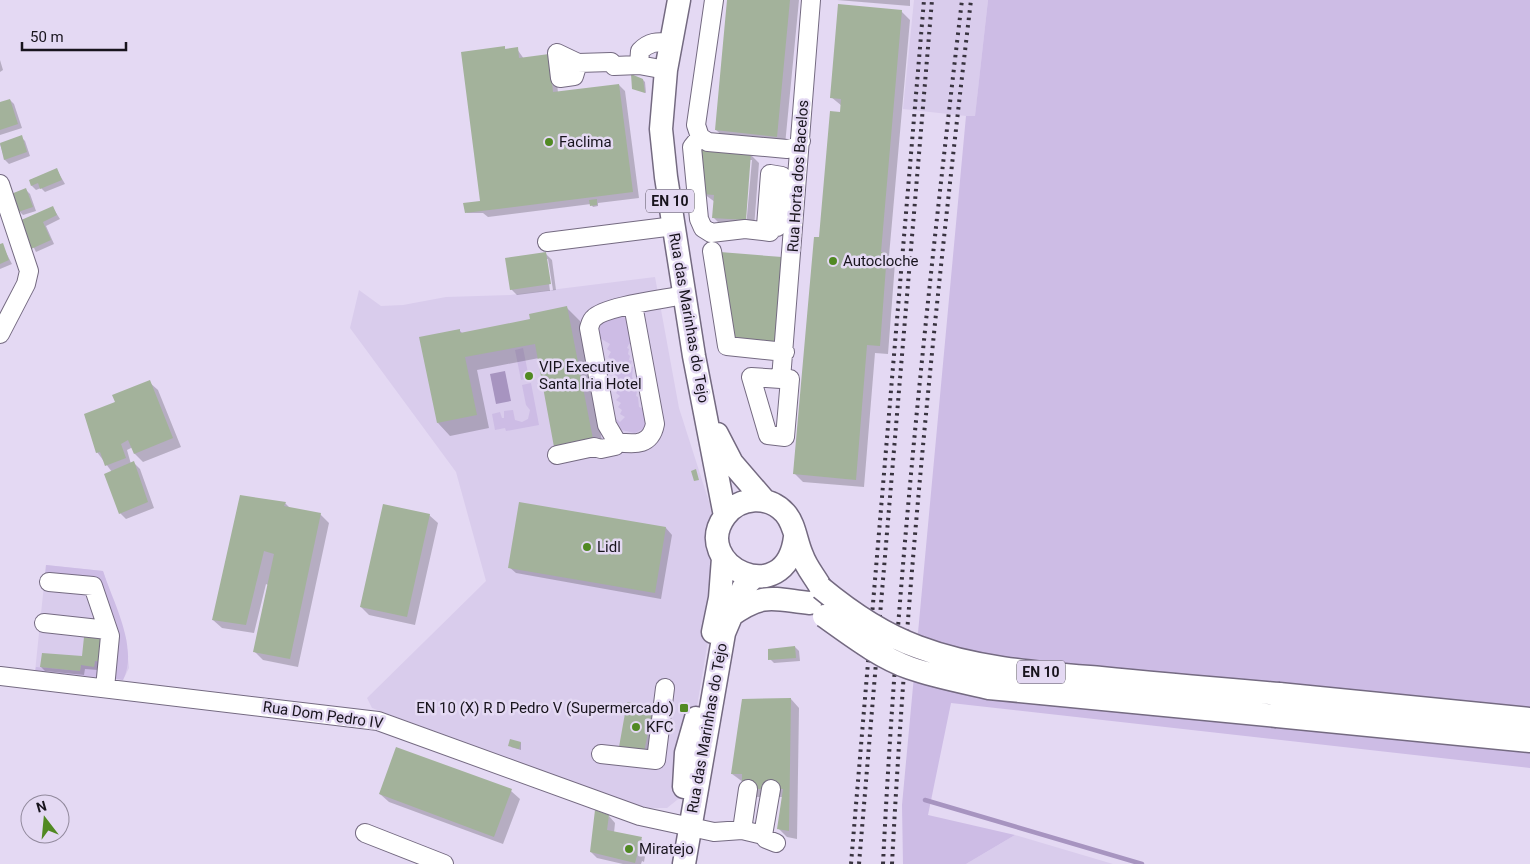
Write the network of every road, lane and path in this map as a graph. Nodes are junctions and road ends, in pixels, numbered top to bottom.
1 (679, 0) edge
2 (714, 0) edge
3 (811, 0) edge
4 (670, 43) junction
5 (578, 63) dead end
6 (639, 65) junction
7 (666, 70) junction
8 (700, 137) junction
9 (801, 141) junction
10 (0, 184) edge
11 (789, 192) junction
12 (782, 219) junction
13 (674, 226) junction
14 (547, 242) dead end
15 (712, 251) dead end
16 (684, 295) junction
17 (633, 305) junction
18 (0, 334) edge
19 (785, 352) junction
20 (781, 379) dead end
21 (703, 402) junction
22 (607, 425) junction
23 (617, 442) junction
24 (594, 447) junction
25 (557, 455) dead end
26 (764, 500) junction
27 (725, 516) junction
28 (795, 537) junction
29 (724, 558) junction
30 (762, 575) junction
31 (49, 582) dead end
32 (818, 602) junction
33 (730, 616) junction
34 (44, 623) dead end
35 (108, 630) junction
36 (0, 676) edge
37 (105, 688) junction
38 (665, 688) dead end
39 (1530, 719) edge
40 (1530, 741) edge
41 (601, 754) dead end
42 (690, 827) junction
43 (365, 834) dead end
44 (758, 835) junction
45 (680, 863) edge
46 (444, 864) edge

1 - 4 main road, Rua das Marinhas do Tejo / EN 10
2 - 8 street
3 - 9 street, Rua Horta dos Bacelos
4 - 6 street
4 - 7 main road, Rua das Marinhas do Tejo / EN 10
5 - 6 street
6 - 7 street
7 - 13 main road, Rua das Marinhas do Tejo / EN 10
8 - 9 street
8 - 12 street
9 - 11 street, Rua Horta dos Bacelos
10 - 18 street
11 - 12 street, Rua Horta dos Bacelos
11 - 12 street
12 - 19 street, Rua Horta dos Bacelos
13 - 14 street
13 - 16 main road, Rua das Marinhas do Tejo / EN 10
15 - 19 street
16 - 17 street
16 - 21 main road, Rua das Marinhas do Tejo / EN 10
17 - 22 street
17 - 23 street
19 - 20 street, Rua Horta dos Bacelos
21 - 26 main road, EN 10
21 - 27 main road, Rua das Marinhas do Tejo / EN 10
22 - 23 street
22 - 24 street
23 - 24 street
24 - 25 street
26 - 27 main road
26 - 28 main road
27 - 29 main road
28 - 30 main road
28 - 32 main road, EN 10
29 - 30 main road
29 - 42 main road, Rua das Marinhas do Tejo
30 - 32 main road, EN 10
30 - 33 main road, Rua das Marinhas do Tejo
31 - 35 street
32 - 33 main road, EN 10
32 - 39 main road, EN 10, bridge
32 - 40 main road, EN 10, bridge
33 - 42 main road, Rua das Marinhas do Tejo
34 - 35 street
35 - 37 street
36 - 37 street, Rua Dom Pedro IV
37 - 42 street, Rua Dom Pedro IV
38 - 41 street
42 - 44 street, Rua Dom Pedro IV
42 - 45 main road, Rua das Marinhas do Tejo
43 - 46 street
44 - 44 street

